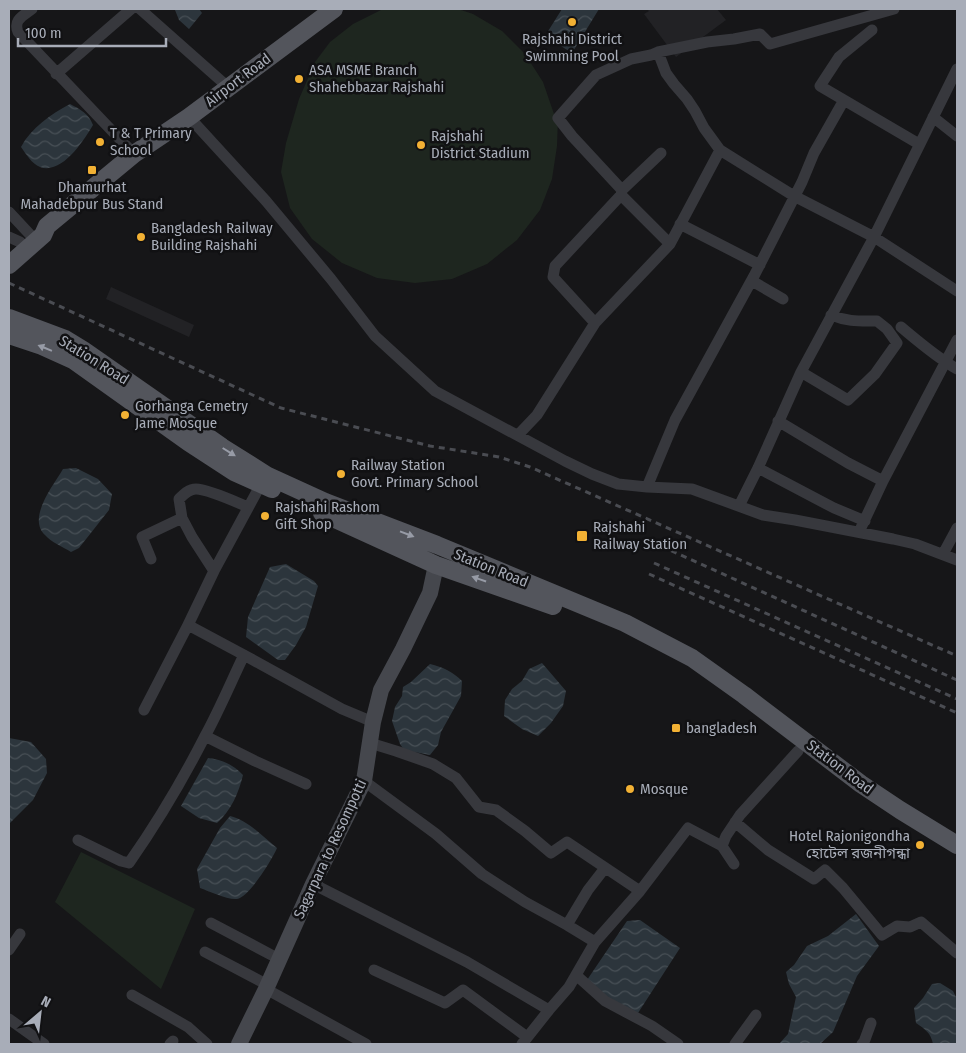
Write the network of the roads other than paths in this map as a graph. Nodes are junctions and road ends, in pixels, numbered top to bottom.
1 (32, 9) edge
2 (132, 9) edge
3 (140, 9) edge
4 (334, 9) edge
5 (894, 9) edge
6 (878, 11) edge
7 (872, 30) dead end
8 (658, 52) junction
9 (957, 69) edge
10 (56, 74) junction
11 (228, 87) junction
12 (844, 100) junction
13 (190, 117) junction
14 (932, 117) junction
15 (957, 136) edge
16 (919, 144) junction
17 (720, 150) junction
18 (134, 154) junction
19 (661, 154) dead end
20 (621, 192) junction
21 (794, 196) junction
22 (9, 212) edge
23 (680, 224) junction
24 (874, 237) junction
25 (670, 244) junction
26 (18, 250) edge
27 (760, 265) junction
28 (752, 280) junction
29 (957, 291) edge
30 (783, 299) dead end
31 (831, 315) junction
32 (9, 318) edge
33 (595, 323) junction
34 (901, 327) dead end
35 (9, 335) edge
36 (957, 340) edge
37 (946, 362) junction
38 (957, 369) edge
39 (801, 372) junction
40 (778, 421) junction
41 (518, 435) junction
42 (758, 468) junction
43 (883, 481) junction
44 (261, 484) junction
45 (647, 487) junction
46 (739, 506) junction
47 (248, 507) junction
48 (182, 518) junction
49 (865, 521) junction
50 (957, 528) edge
51 (859, 532) junction
52 (943, 554) junction
53 (152, 559) dead end
54 (957, 560) edge
55 (436, 565) junction
56 (214, 571) junction
57 (188, 625) junction
58 (244, 655) junction
59 (144, 710) dead end
60 (373, 722) junction
61 (205, 736) junction
62 (370, 743) junction
63 (798, 751) junction
64 (364, 781) junction
65 (306, 784) dead end
66 (735, 822) junction
67 (78, 840) dead end
68 (957, 845) edge
69 (722, 846) junction
70 (957, 857) edge
71 (734, 864) dead end
72 (605, 868) junction
73 (313, 884) junction
74 (640, 891) junction
75 (211, 923) dead end
76 (567, 925) junction
77 (20, 934) dead end
78 (595, 942) junction
79 (9, 950) edge
80 (205, 952) dead end
81 (957, 953) edge
82 (279, 959) junction
83 (374, 970) dead end
84 (576, 975) junction
85 (267, 987) junction
86 (132, 995) dead end
87 (549, 1010) junction
88 (756, 1015) dead end
89 (9, 1019) edge
90 (871, 1024) dead end
91 (525, 1041) edge
92 (44, 1044) edge
93 (206, 1044) edge
94 (240, 1044) edge
95 (366, 1044) edge
96 (678, 1044) edge
97 (735, 1044) edge
98 (862, 1044) edge

1 - 10 street
2 - 10 street
3 - 11 street
4 - 11 main road, Airport Road
5 - 6 street
6 - 8 street
7 - 12 street
8 - 17 street
8 - 20 street
9 - 14 street
10 - 18 street
11 - 13 main road, Airport Road
12 - 16 street
12 - 21 street
13 - 18 main road, Airport Road
13 - 41 street
14 - 15 street
14 - 16 street
16 - 24 street
17 - 21 street
17 - 23 street
18 - 26 main road, Airport Road
19 - 20 street
20 - 25 street
20 - 33 street
21 - 24 street
21 - 27 street
22 - 26 street
23 - 25 street
23 - 27 street
24 - 29 street
24 - 31 street
25 - 33 street
27 - 28 street
28 - 30 street
28 - 45 street
31 - 39 street
31 - 39 street
32 -> 68 main road, Station Road
33 - 41 street
34 - 37 street
44 -> 35 main road, Station Road
36 - 37 street
37 - 38 street
37 - 43 street
39 - 40 street
40 - 42 street
40 - 43 street
41 - 45 street
42 - 46 street
42 - 49 street
43 - 49 street
44 - 47 street
44 - 55 main road, Station Road
45 - 46 street
46 - 51 street
47 - 48 street
47 - 56 street
48 - 53 street
48 - 56 street
49 - 51 street
50 - 52 street
51 - 52 street
52 - 54 street
55 - 60 main road, Sagarpara to Resompotti
63 -> 55 main road, Station Road
56 - 57 street
57 - 58 street
57 - 59 street
58 - 60 street
58 - 61 street
60 - 62 main road, Sagarpara to Resompotti
61 - 65 street
61 - 67 street
62 - 64 main road, Sagarpara to Resompotti
62 - 72 street
63 - 66 street
63 - 70 main road, Station Road
64 - 73 main road, Sagarpara to Resompotti
64 - 76 street
66 - 69 street
66 - 81 street
69 - 71 street
69 - 74 street
72 - 74 street
72 - 76 street
73 - 82 main road, Sagarpara to Resompotti
73 - 87 street
74 - 78 street
75 - 82 street
76 - 78 street
77 - 79 street
78 - 84 street
80 - 85 street
82 - 85 main road, Sagarpara to Resompotti
83 - 91 street
84 - 87 street
84 - 96 street
85 - 94 main road, Sagarpara to Resompotti
85 - 95 street
86 - 93 street
87 - 91 street
88 - 97 street
89 - 92 street
90 - 98 street

